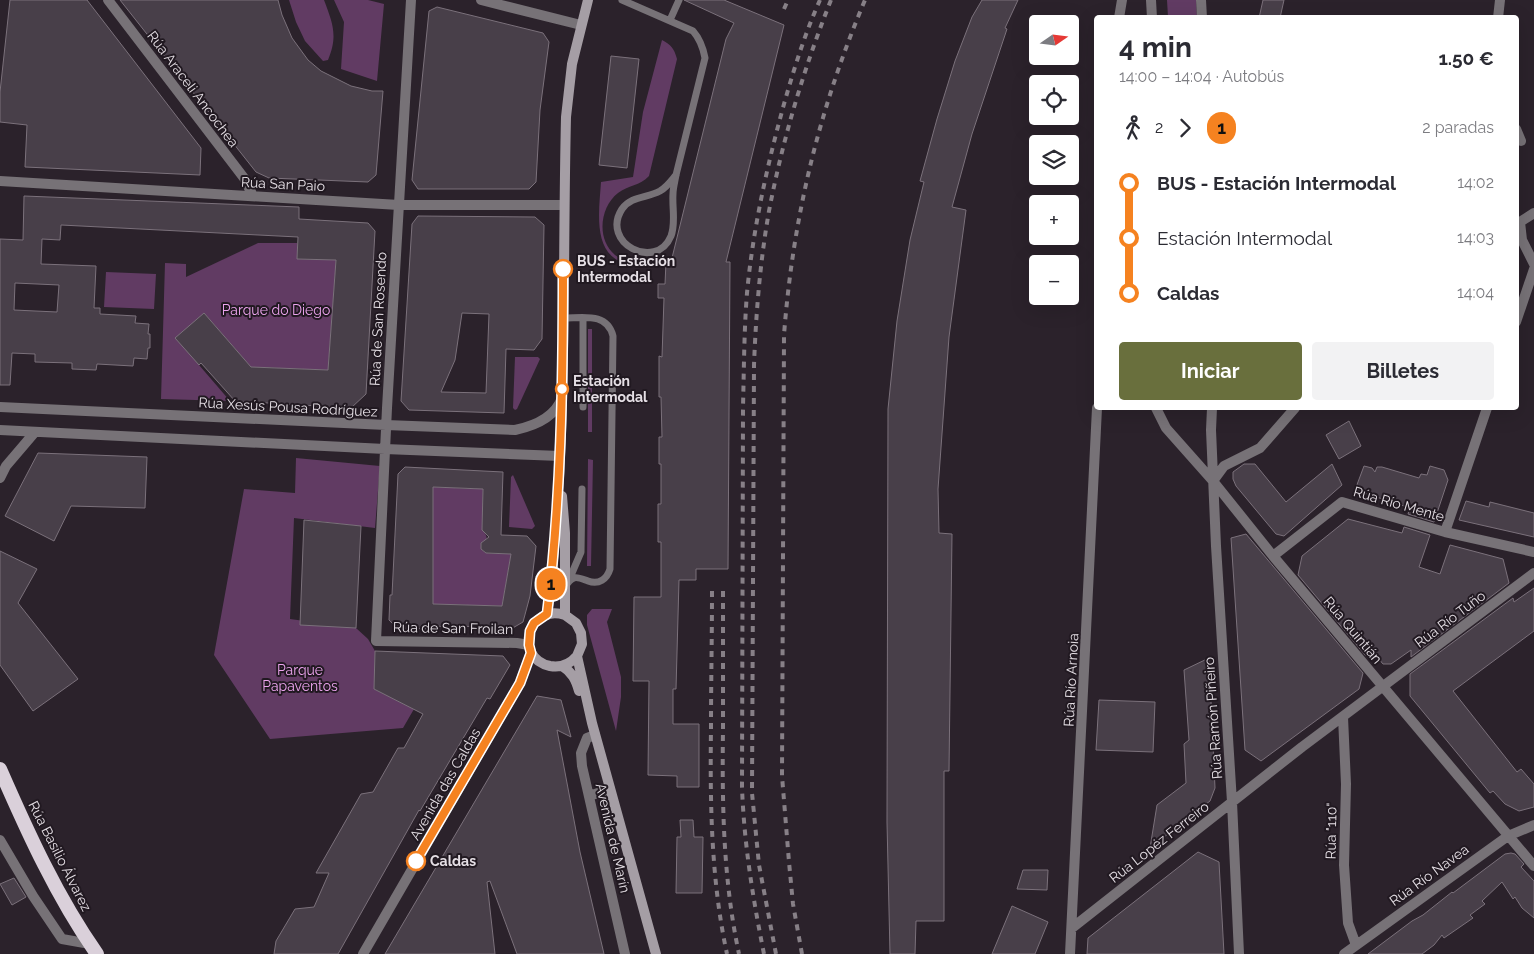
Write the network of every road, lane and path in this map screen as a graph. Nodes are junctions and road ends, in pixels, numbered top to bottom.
1 (108, 0) edge
2 (411, 0) edge
3 (480, 0) edge
4 (588, 0) edge
5 (622, 0) edge
6 (679, 0) edge
7 (1122, 0) edge
8 (1151, 0) edge
9 (1201, 0) edge
10 (1500, 0) edge
11 (1120, 15) edge
12 (1152, 15) edge
13 (1202, 15) edge
14 (1498, 15) edge
15 (670, 20) junction
16 (581, 25) junction
17 (1519, 136) edge
18 (1521, 141) dead end
19 (676, 175) junction
20 (0, 181) edge
21 (253, 196) junction
22 (399, 205) junction
23 (564, 205) junction
24 (1534, 214) edge
25 (1534, 264) edge
26 (1534, 269) edge
27 (1519, 313) edge
28 (563, 318) junction
29 (583, 318) junction
30 (562, 398) junction
31 (0, 407) edge
32 (583, 407) dead end
33 (1097, 410) edge
34 (1157, 410) edge
35 (1212, 410) edge
36 (1293, 410) edge
37 (1486, 410) edge
38 (386, 425) junction
39 (0, 430) edge
40 (35, 432) junction
41 (385, 449) junction
42 (560, 456) junction
43 (0, 478) edge
44 (1213, 481) junction
45 (582, 489) dead end
46 (1445, 532) junction
47 (1534, 552) edge
48 (1273, 556) junction
49 (1534, 573) edge
50 (567, 584) junction
51 (547, 614) junction
52 (565, 615) junction
53 (376, 641) joint
54 (530, 649) junction
55 (577, 656) junction
56 (562, 666) junction
57 (1382, 688) junction
58 (1343, 717) junction
59 (592, 723) junction
60 (595, 735) junction
61 (0, 770) edge
62 (610, 788) junction
63 (589, 796) junction
64 (1232, 802) junction
65 (1534, 826) edge
66 (1508, 836) junction
67 (0, 840) edge
68 (1534, 866) edge
69 (1072, 928) junction
70 (1356, 945) junction
71 (93, 949) edge
72 (363, 954) edge
73 (625, 954) edge
74 (656, 954) edge
75 (1070, 954) edge
76 (1239, 954) edge
77 (1344, 954) edge

1 - 21 street, Rúa Araceli Ancochea
2 - 22 street, Rúa de San Rosendo
3 - 16 street
4 - 16 main road
5 - 15 lane
6 - 15 lane
7 - 11 street
8 - 12 street
9 - 13 street
10 - 14 street
15 - 19 lane
16 - 23 main road
17 - 18 street
19 - 19 lane
20 - 21 street, Rúa San Paio
21 - 22 street, Rúa San Paio
22 - 23 street, Rúa San Paio
22 - 38 street, Rúa de San Rosendo
23 - 28 main road
24 - 25 street
26 - 27 street
28 - 29 lane
28 - 30 main road
29 - 32 lane
29 - 50 lane
30 - 38 street, Rúa Xesús Pousa Rodríguez
30 - 42 main road
31 - 38 street, Rúa Xesús Pousa Rodríguez
33 - 69 street, Rúa Río Arnoia
34 - 44 street, Rúa Quintián
35 - 44 street, Rúa Ramón Piñeiro
36 - 44 street
37 - 46 street
38 - 41 street, Rúa de San Rosendo
39 - 40 street
40 - 41 street
40 - 43 street
41 - 42 street
41 - 53 street, Rúa de San Rosendo
42 - 50 main road
42 - 51 main road
44 - 48 street, Rúa Quintián
44 - 64 street, Rúa Ramón Piñeiro
45 - 50 lane
46 - 47 street, Rúa Río Mente
46 - 48 street, Rúa Río Mente
48 - 57 street, Rúa Quintián
49 - 57 street, Rúa Río Tuño
50 - 52 main road
51 - 52 main road
51 - 54 main road
52 - 55 main road
53 - 54 street, Rúa de San Froilan
54 - 56 main road
54 - 72 street, Avenida das Caldas
55 - 56 main road
55 - 59 main road
56 - 59 main road
57 - 58 street, Rúa Lopéz Ferreiro
57 - 66 street, Rúa Quintián
58 - 64 street, Rúa Lopéz Ferreiro
58 - 70 street, Rúa "110"
59 - 60 main road, Avenida de Marín
60 - 62 main road, Avenida de Marín
60 - 63 street, Avenida de Marín
61 - 71 highway, Rúa Basilio Álvarez
62 - 63 street
62 - 74 main road, Avenida de Marín
63 - 73 street, Avenida de Marín
64 - 69 street, Rúa Lopéz Ferreiro
64 - 76 street, Rúa Ramón Piñeiro
65 - 66 street, Rúa Río Navea
66 - 68 street, Rúa Quintián
66 - 70 street, Rúa Río Navea
67 - 71 street
69 - 75 street, Rúa Río Arnoia
70 - 77 street, Rúa Río Navea

